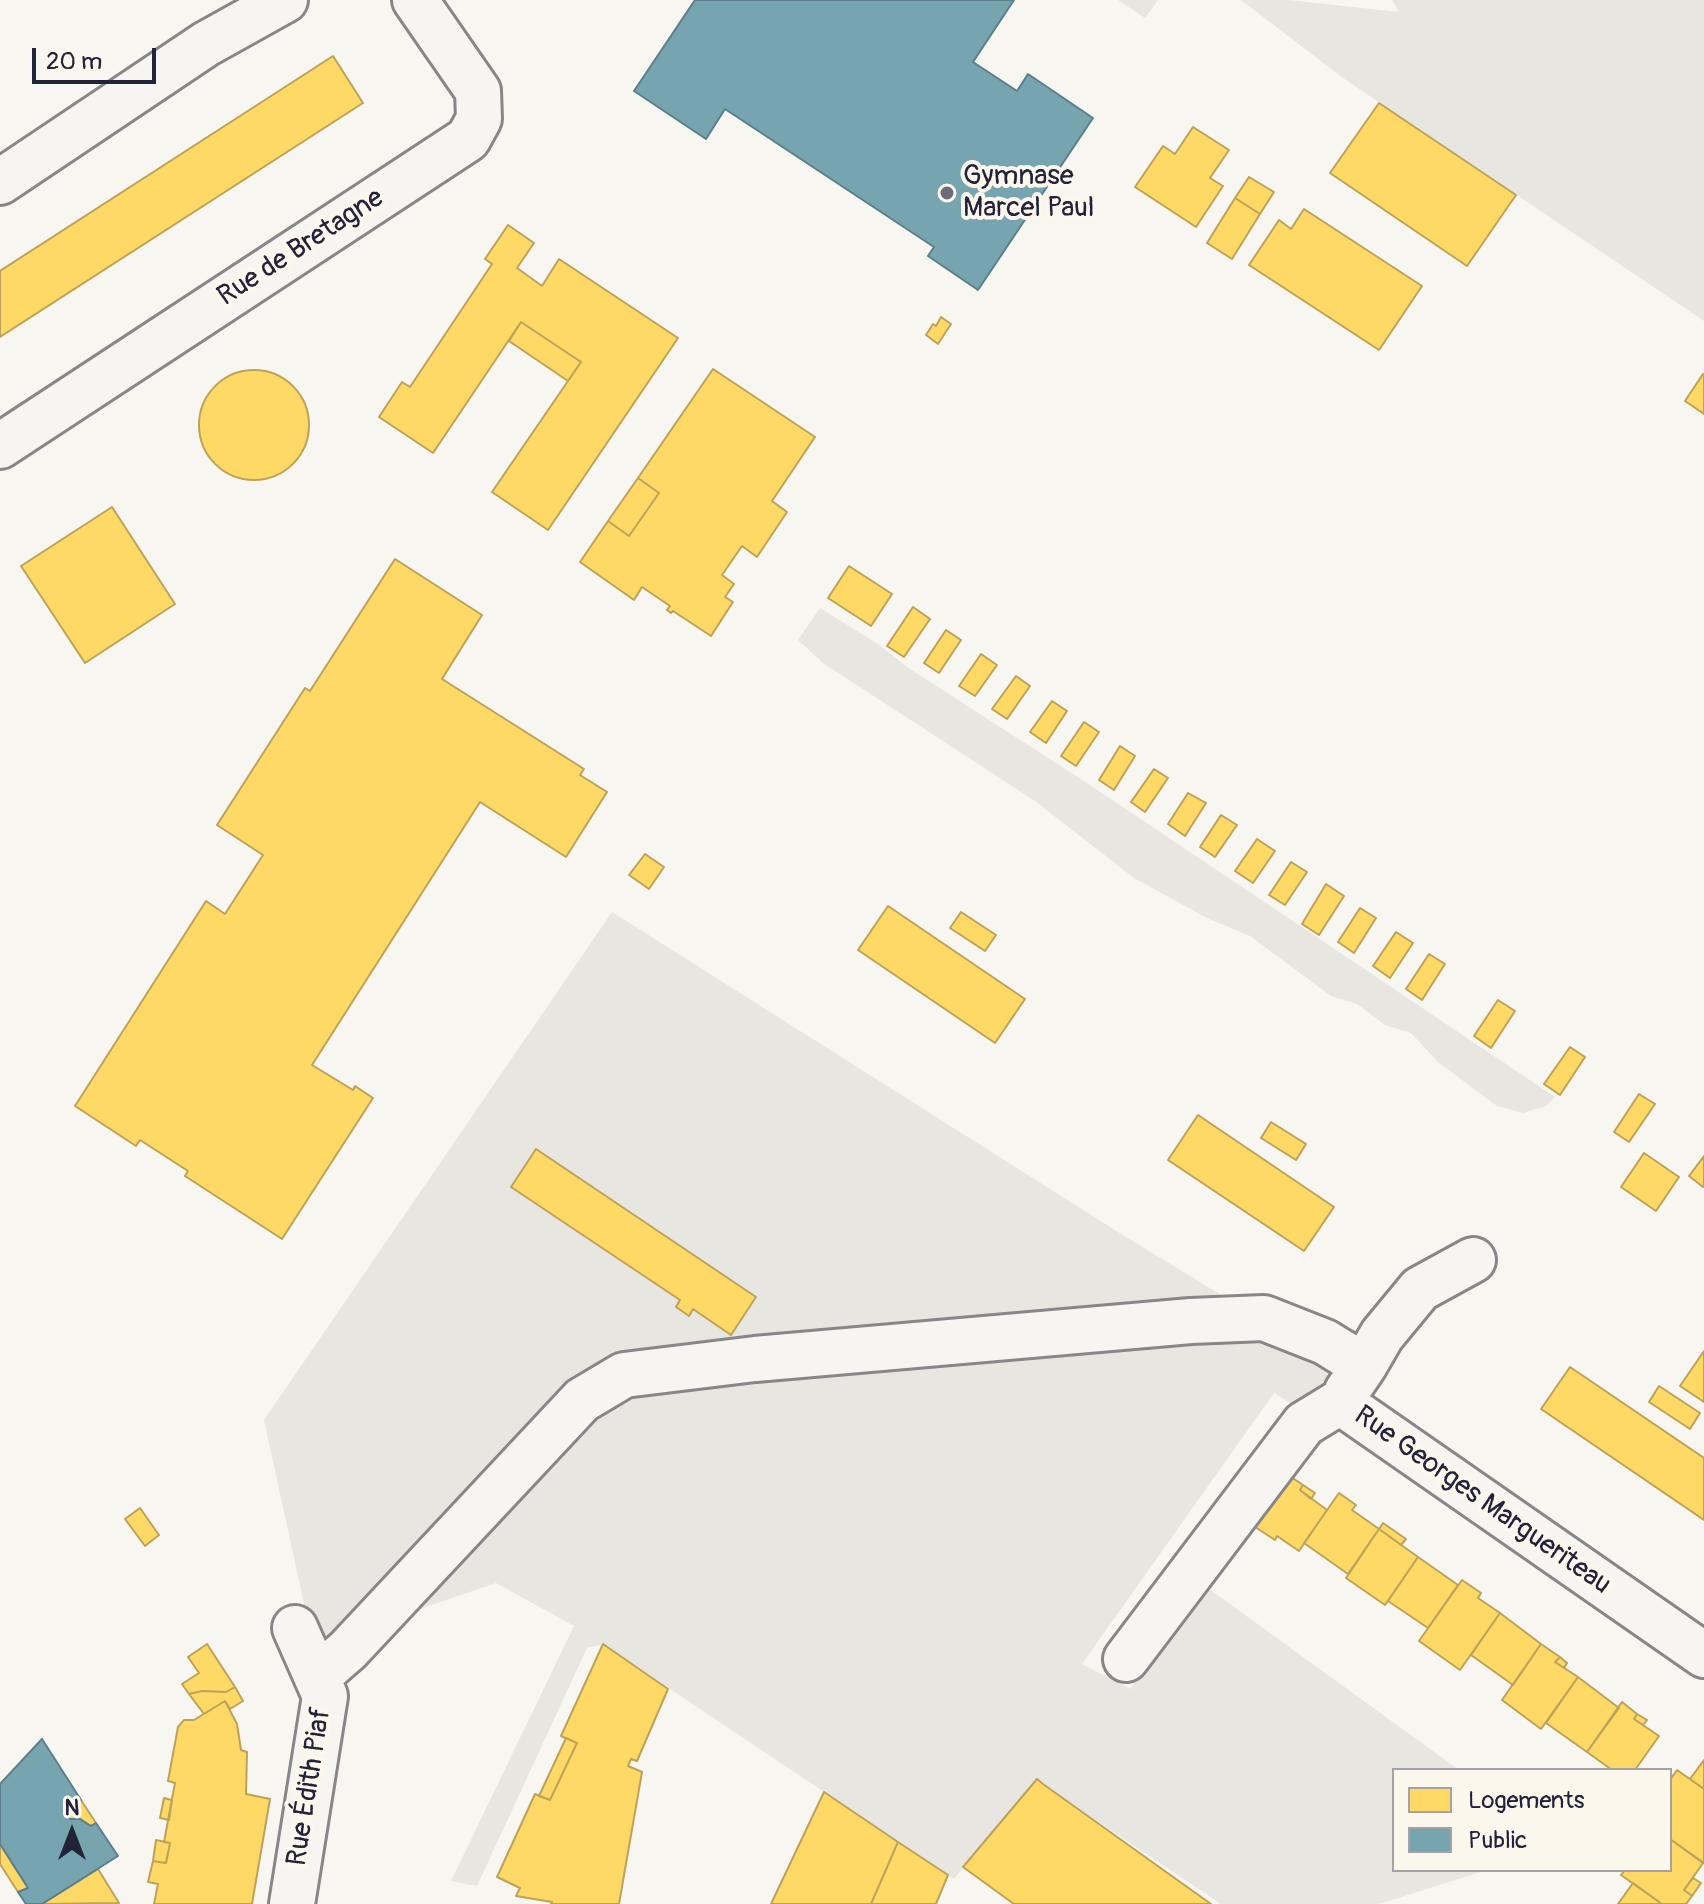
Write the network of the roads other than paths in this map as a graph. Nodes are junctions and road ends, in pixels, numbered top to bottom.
1 (285, 0) edge
2 (415, 0) edge
3 (0, 182) edge
4 (0, 446) edge
5 (1473, 1260) dead end
6 (1364, 1366) junction
7 (1340, 1402) junction
8 (295, 1628) dead end
9 (1704, 1655) edge
10 (1126, 1659) dead end
11 (317, 1677) junction
12 (292, 1904) edge

1 - 3 street
2 - 4 street, Rue de Bretagne
5 - 6 street
6 - 7 street
6 - 11 street
7 - 9 street, Rue Georges Margueriteau
7 - 10 street, Rue Georges Margueriteau
8 - 11 street, Rue Édith Piaf
11 - 12 street, Rue Édith Piaf

